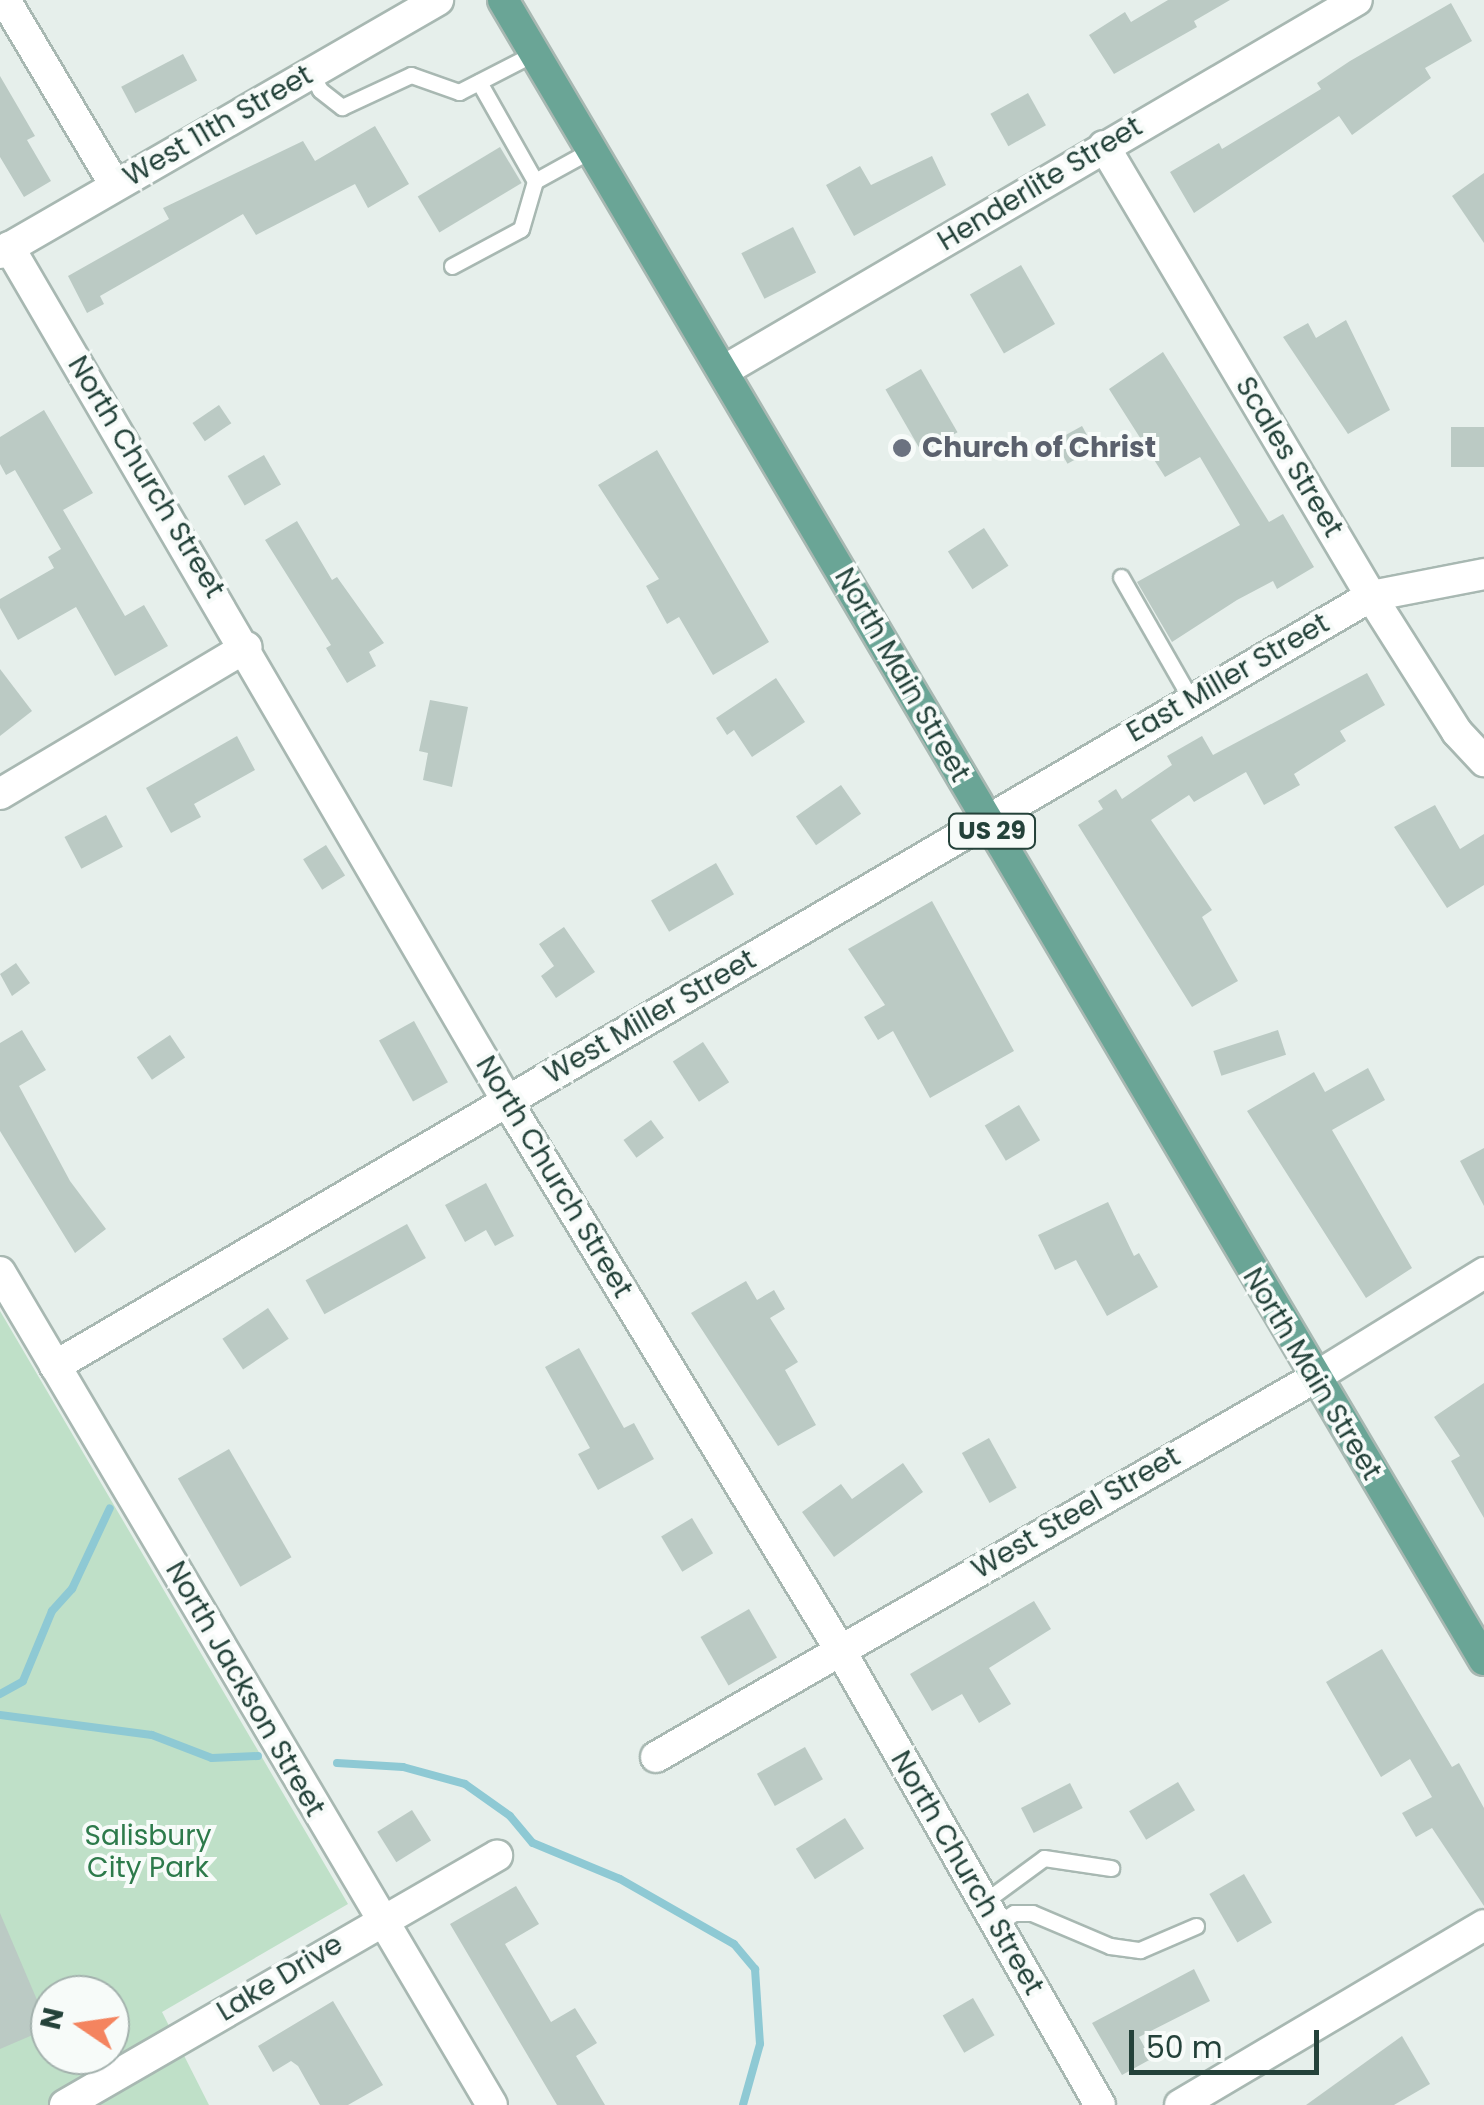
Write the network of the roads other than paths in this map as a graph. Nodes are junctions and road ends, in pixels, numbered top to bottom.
1 (5, 0) edge
2 (438, 0) edge
3 (503, 0) edge
4 (1357, 0) edge
5 (535, 53) junction
6 (311, 73) junction
7 (480, 82) junction
8 (1104, 146) junction
9 (592, 149) junction
10 (535, 181) junction
11 (115, 185) junction
12 (4, 250) edge
13 (452, 266) dead end
14 (726, 370) junction
15 (1484, 574) edge
16 (1120, 577) dead end
17 (1371, 596) junction
18 (247, 647) junction
19 (1191, 699) junction
20 (1484, 762) edge
21 (0, 794) edge
22 (986, 819) junction
23 (507, 1101) junction
24 (0, 1272) edge
25 (1484, 1273) edge
26 (55, 1366) junction
27 (1314, 1378) junction
28 (839, 1648) junction
29 (1484, 1660) edge
30 (656, 1757) dead end
31 (497, 1856) dead end
32 (1111, 1868) dead end
33 (990, 1913) junction
34 (380, 1918) junction
35 (1484, 1925) edge
36 (1196, 1926) dead end
37 (65, 2105) edge
38 (492, 2105) edge
39 (1100, 2105) edge
40 (1180, 2105) edge

1 - 11 street
2 - 6 street, West 11th Street
3 - 5 main road, North Main Street / US 29
4 - 8 street, Henderlite Street
5 - 7 lane
5 - 9 main road, North Main Street / US 29
6 - 7 lane
6 - 11 street, West 11th Street
7 - 10 lane
8 - 14 street, Henderlite Street
8 - 17 street, Scales Street
9 - 10 lane
9 - 14 main road, North Main Street / US 29
10 - 13 lane
11 - 12 street, West 11th Street
12 - 18 street, North Church Street
14 - 22 main road, North Main Street / US 29
15 - 17 street, East Miller Street
16 - 19 lane
17 - 19 street, East Miller Street
17 - 20 street, Scales Street
18 - 21 street
18 - 23 street, North Church Street
19 - 22 street, East Miller Street
22 - 23 street, West Miller Street
22 - 27 main road, North Main Street / US 29
23 - 26 street, West Miller Street
23 - 28 street, North Church Street
24 - 26 street, North Jackson Street
25 - 27 street, West Steel Street
26 - 34 street, North Jackson Street
27 - 28 street, West Steel Street
27 - 29 main road, North Main Street / US 29
28 - 30 street
28 - 33 street, North Church Street
31 - 34 street, Lake Drive
32 - 33 lane
33 - 36 lane
33 - 39 street, North Church Street
34 - 37 street, Lake Drive
34 - 38 street, North Jackson Street
35 - 40 street

